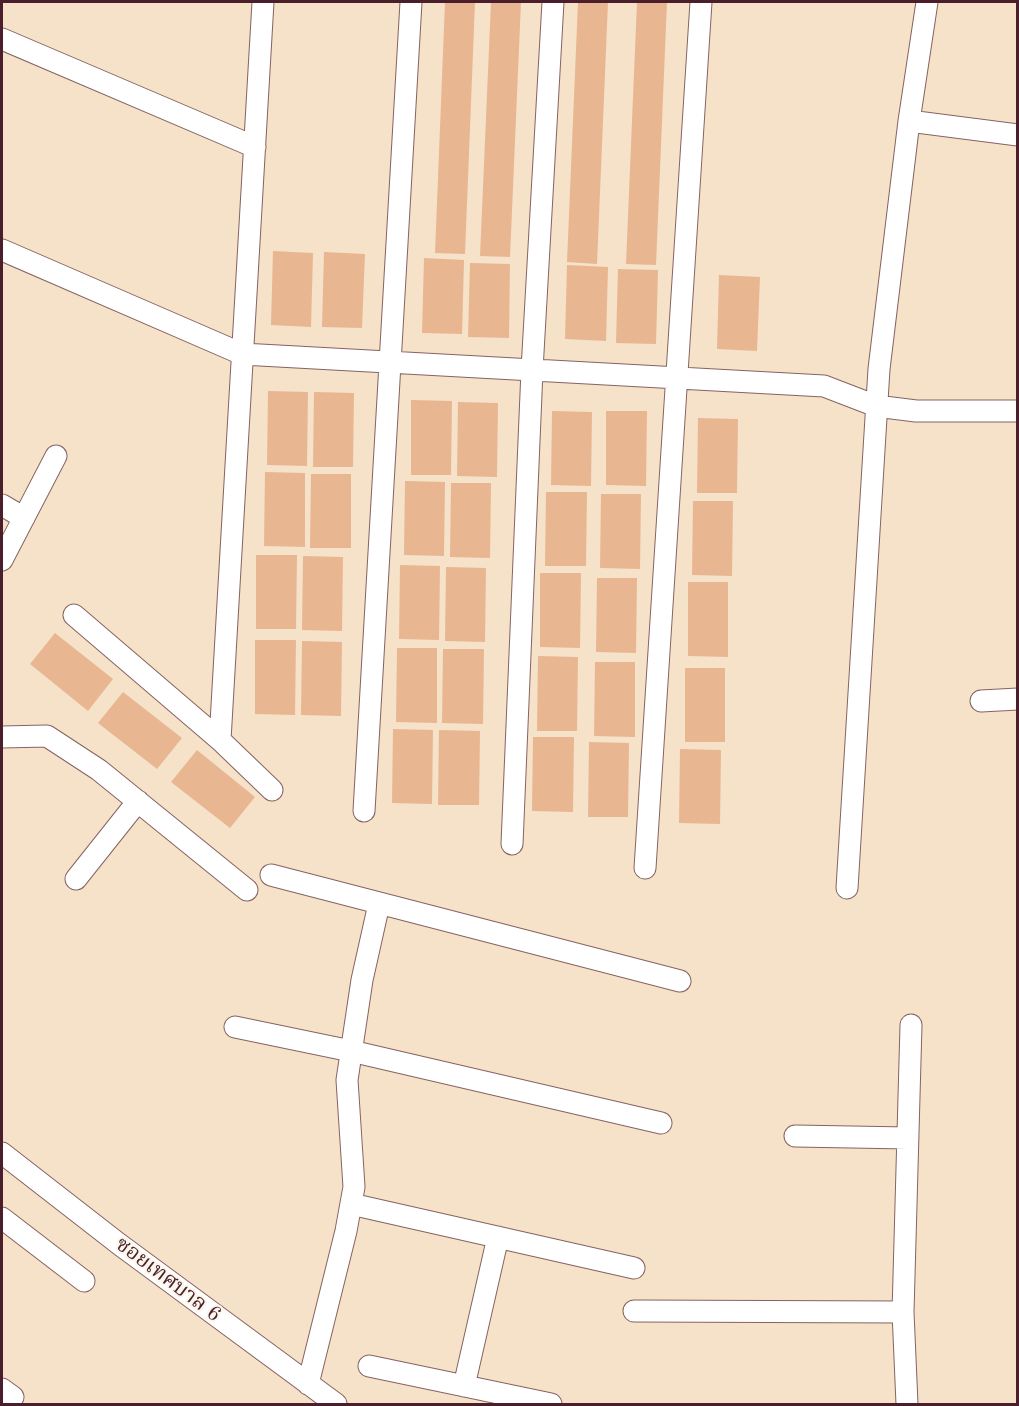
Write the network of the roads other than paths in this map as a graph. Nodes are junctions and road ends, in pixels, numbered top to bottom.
1 (263, 2) edge
2 (411, 2) edge
3 (553, 2) edge
4 (701, 2) edge
5 (927, 2) edge
6 (2, 39) edge
7 (909, 121) junction
8 (1017, 135) edge
9 (255, 147) junction
10 (2, 250) edge
11 (242, 354) junction
12 (390, 362) junction
13 (532, 370) junction
14 (676, 378) junction
15 (876, 406) junction
16 (1017, 411) edge
17 (57, 456) dead end
18 (2, 505) edge
19 (24, 518) junction
20 (2, 560) edge
21 (74, 615) dead end
22 (1017, 699) edge
23 (981, 702) dead end
24 (2, 737) edge
25 (220, 740) junction
26 (272, 790) dead end
27 (138, 801) junction
28 (364, 811) dead end
29 (512, 844) dead end
30 (645, 868) dead end
31 (271, 875) dead end
32 (76, 879) dead end
33 (848, 888) dead end
34 (247, 890) dead end
35 (379, 903) junction
36 (680, 981) dead end
37 (911, 1025) dead end
38 (235, 1027) dead end
39 (351, 1051) junction
40 (661, 1123) dead end
41 (795, 1136) dead end
42 (908, 1138) junction
43 (2, 1153) edge
44 (351, 1204) junction
45 (2, 1218) edge
46 (498, 1237) junction
47 (634, 1268) dead end
48 (84, 1281) dead end
49 (634, 1311) dead end
50 (903, 1312) junction
51 (369, 1366) dead end
52 (308, 1384) junction
53 (464, 1386) junction
54 (336, 1404) edge
55 (550, 1404) edge
56 (907, 1404) edge

1 - 9 street
2 - 12 street
3 - 13 street
4 - 14 street
5 - 7 street
6 - 9 street
7 - 8 street
7 - 15 street
9 - 11 street
10 - 11 street
11 - 12 street
11 - 25 street
12 - 13 street
12 - 28 street
13 - 14 street
13 - 29 street
14 - 15 street
14 - 30 street
15 - 16 street
15 - 33 street
17 - 19 street
18 - 19 street
19 - 20 street
21 - 25 street
22 - 23 street
24 - 27 street
25 - 26 street
27 - 32 street
27 - 34 street
31 - 35 street
35 - 36 street
35 - 39 street
37 - 42 street
38 - 39 street
39 - 40 street
39 - 44 street
41 - 42 street
42 - 50 street
43 - 52 street, ซอยเทศบาล 6
44 - 46 street
44 - 52 street
45 - 48 street
46 - 47 street
46 - 53 street
49 - 50 street
50 - 56 street
51 - 53 street
52 - 54 street, ซอยเทศบาล 6
53 - 55 street

